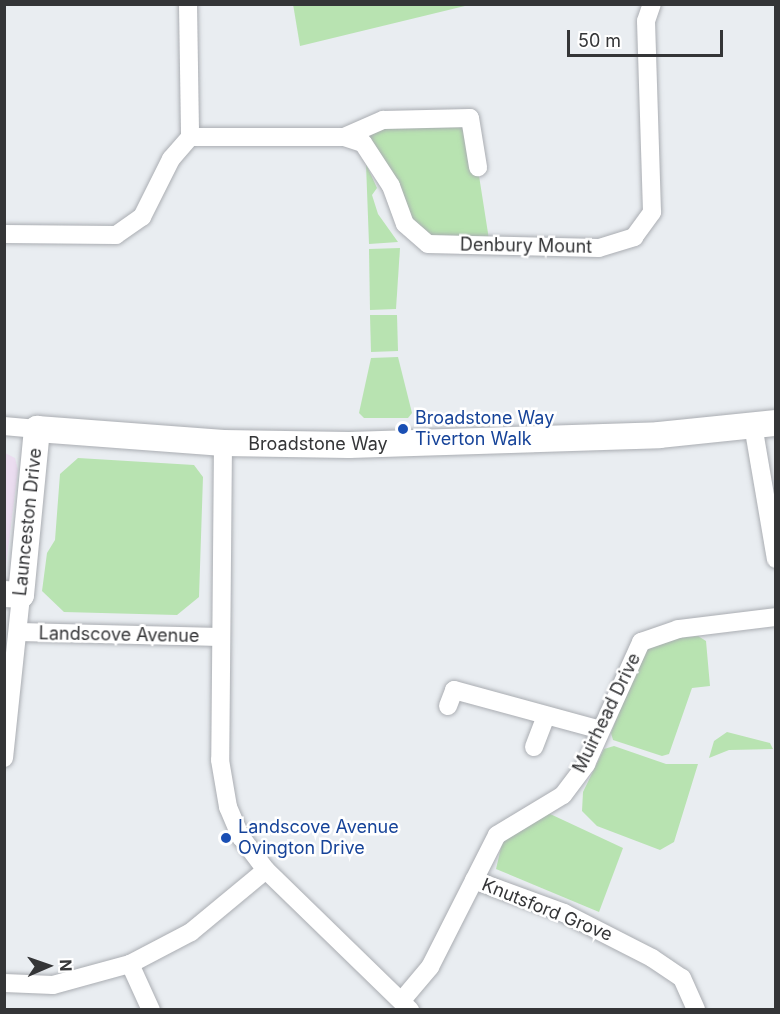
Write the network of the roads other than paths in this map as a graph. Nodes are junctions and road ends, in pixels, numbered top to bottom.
1 (189, 4) edge
2 (651, 4) edge
3 (190, 137) junction
4 (344, 137) junction
5 (478, 167) dead end
6 (4, 234) edge
7 (764, 424) edge
8 (4, 426) edge
9 (38, 429) junction
10 (223, 443) junction
11 (776, 559) edge
12 (13, 595) edge
13 (776, 617) edge
14 (18, 632) junction
15 (221, 637) junction
16 (448, 706) dead end
17 (546, 716) junction
18 (598, 729) junction
19 (534, 747) dead end
20 (4, 758) edge
21 (266, 870) junction
22 (474, 880) junction
23 (130, 964) junction
24 (4, 983) edge
25 (407, 1004) edge
26 (151, 1010) edge
27 (696, 1010) edge

1 - 3 street
2 - 4 street, Denbury Mount
3 - 4 street
3 - 6 street
4 - 5 street
7 - 10 street, Broadstone Way
7 - 11 street
8 - 9 street, Broadstone Way
9 - 10 street, Broadstone Way
9 - 12 street, Launceston Drive
10 - 15 street, Landscove Avenue
12 - 14 street, Launceston Drive
13 - 18 street, Muirhead Drive
14 - 15 street, Landscove Avenue
14 - 20 street, Launceston Drive
15 - 21 street, Landscove Avenue
16 - 17 street
17 - 18 street
17 - 19 street
18 - 22 street, Muirhead Drive
21 - 23 street
21 - 25 street, Landscove Avenue
22 - 25 street, Muirhead Drive
22 - 27 street, Knutsford Grove
23 - 24 street
23 - 26 street

